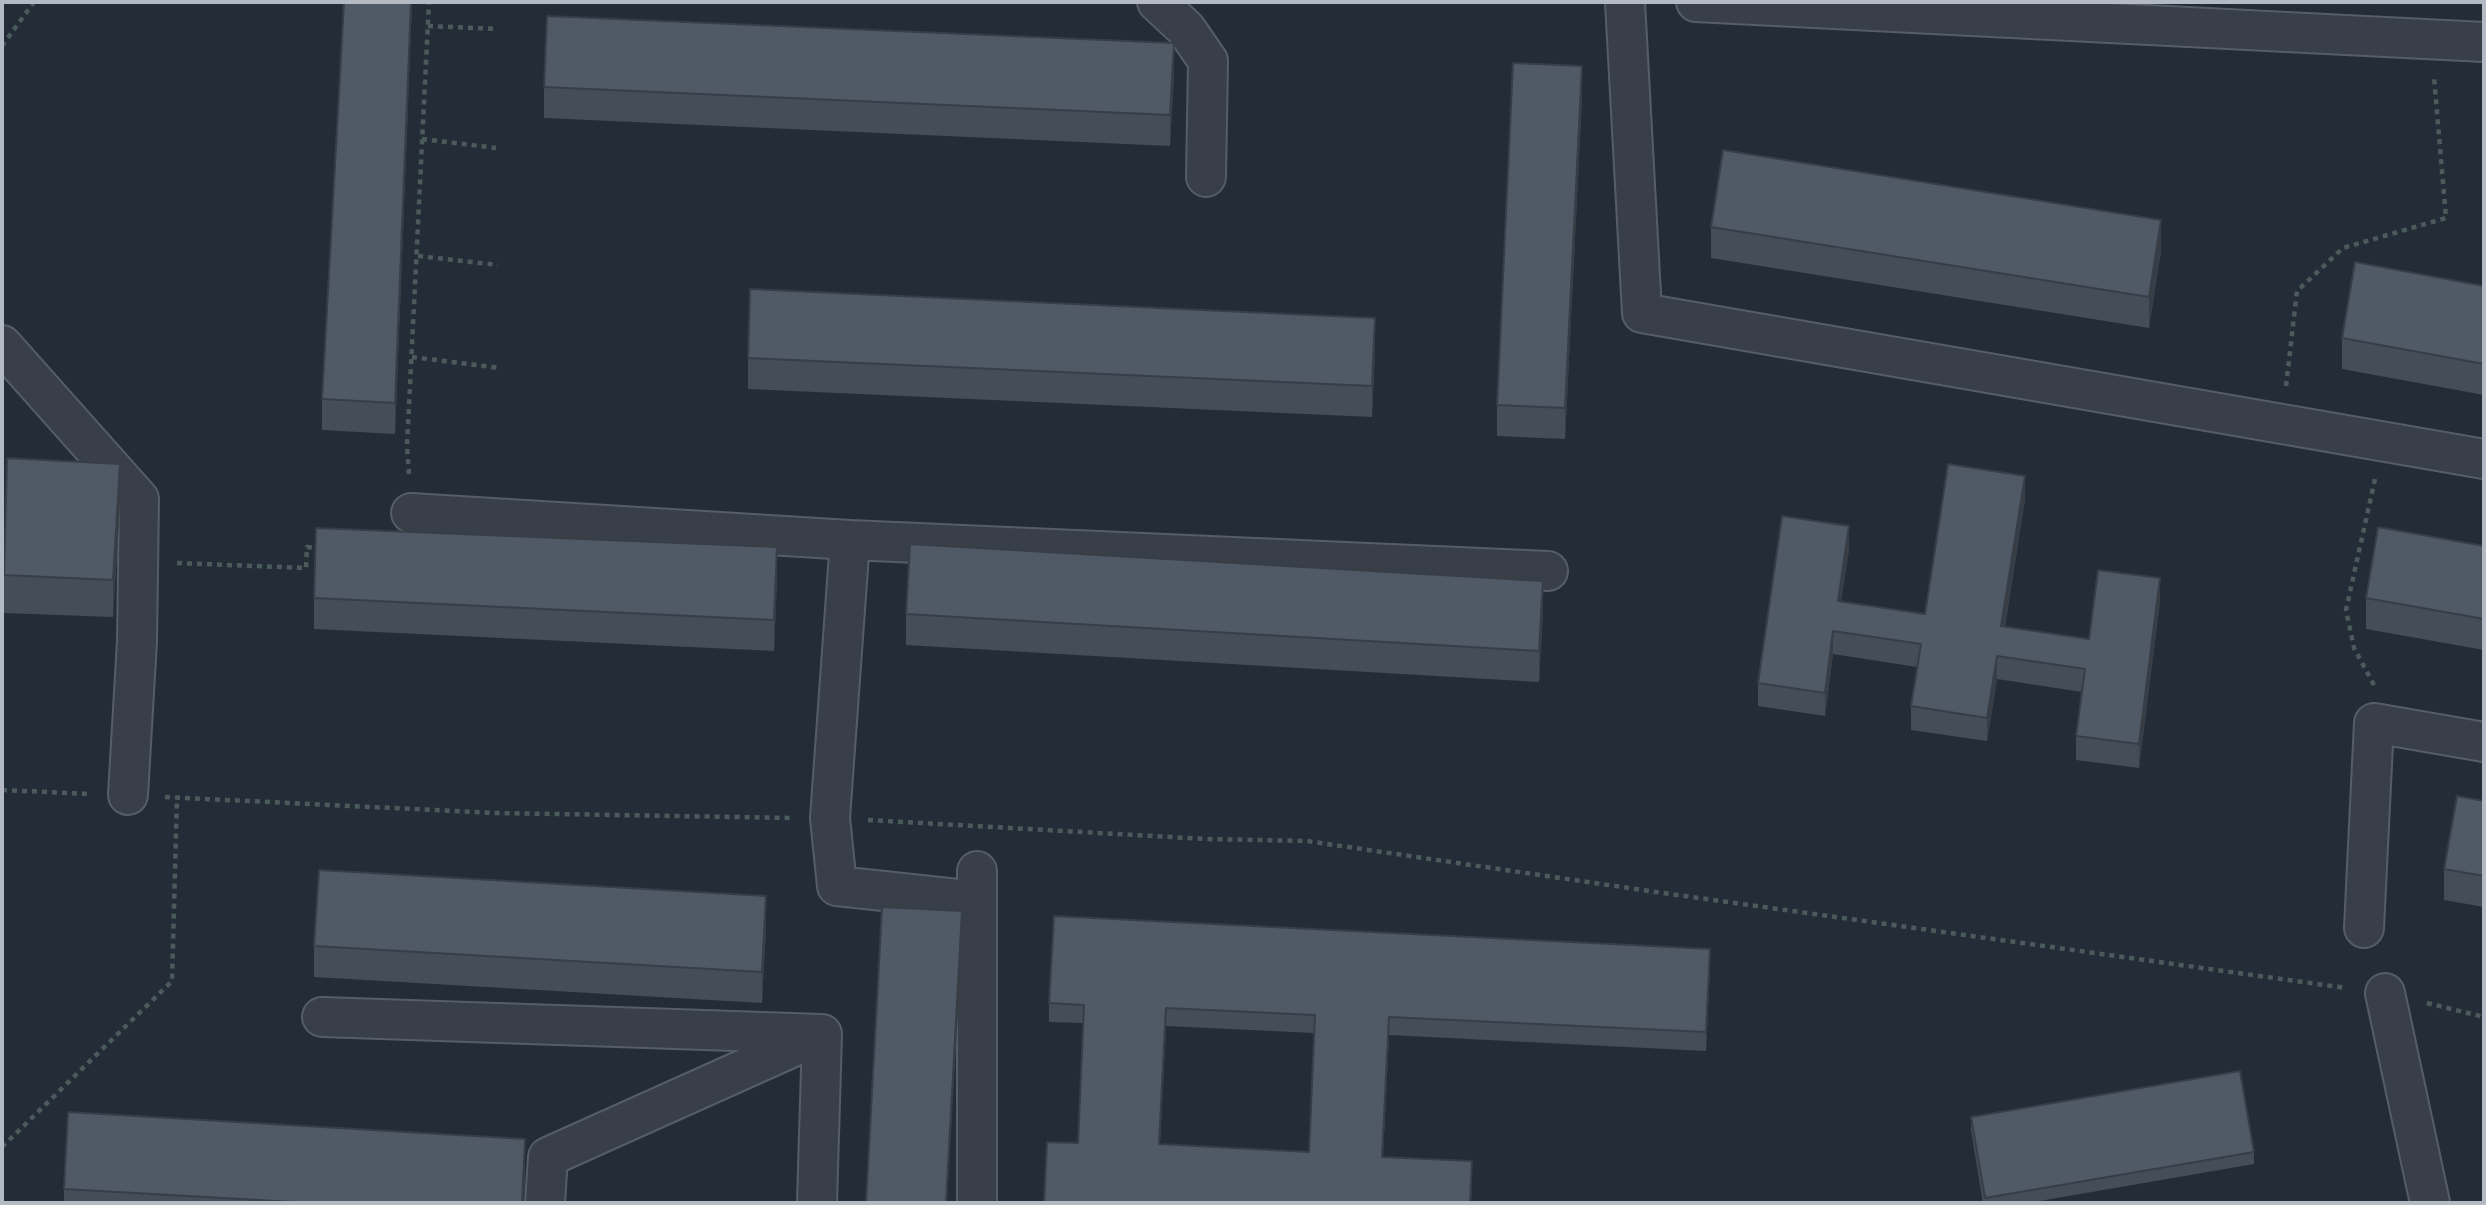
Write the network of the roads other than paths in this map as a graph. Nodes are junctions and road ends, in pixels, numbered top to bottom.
1 (1157, 2) edge
2 (1625, 2) edge
3 (1696, 2) edge
4 (2484, 42) edge
5 (1206, 177) dead end
6 (2, 345) edge
7 (2484, 459) edge
8 (411, 513) road end
9 (850, 540) junction
10 (1548, 571) dead end
11 (2484, 742) edge
12 (128, 796) road end
13 (2364, 928) dead end
14 (2385, 993) road end
15 (322, 1017) dead end
16 (822, 1034) junction
17 (545, 1203) edge
18 (817, 1203) edge
19 (977, 1203) edge
20 (2430, 1203) edge

1 - 5 street
2 - 7 street
3 - 4 street
6 - 12 street
8 - 9 street
9 - 10 street
9 - 19 street
11 - 13 street
14 - 20 street
15 - 16 street
16 - 17 street
16 - 18 street

